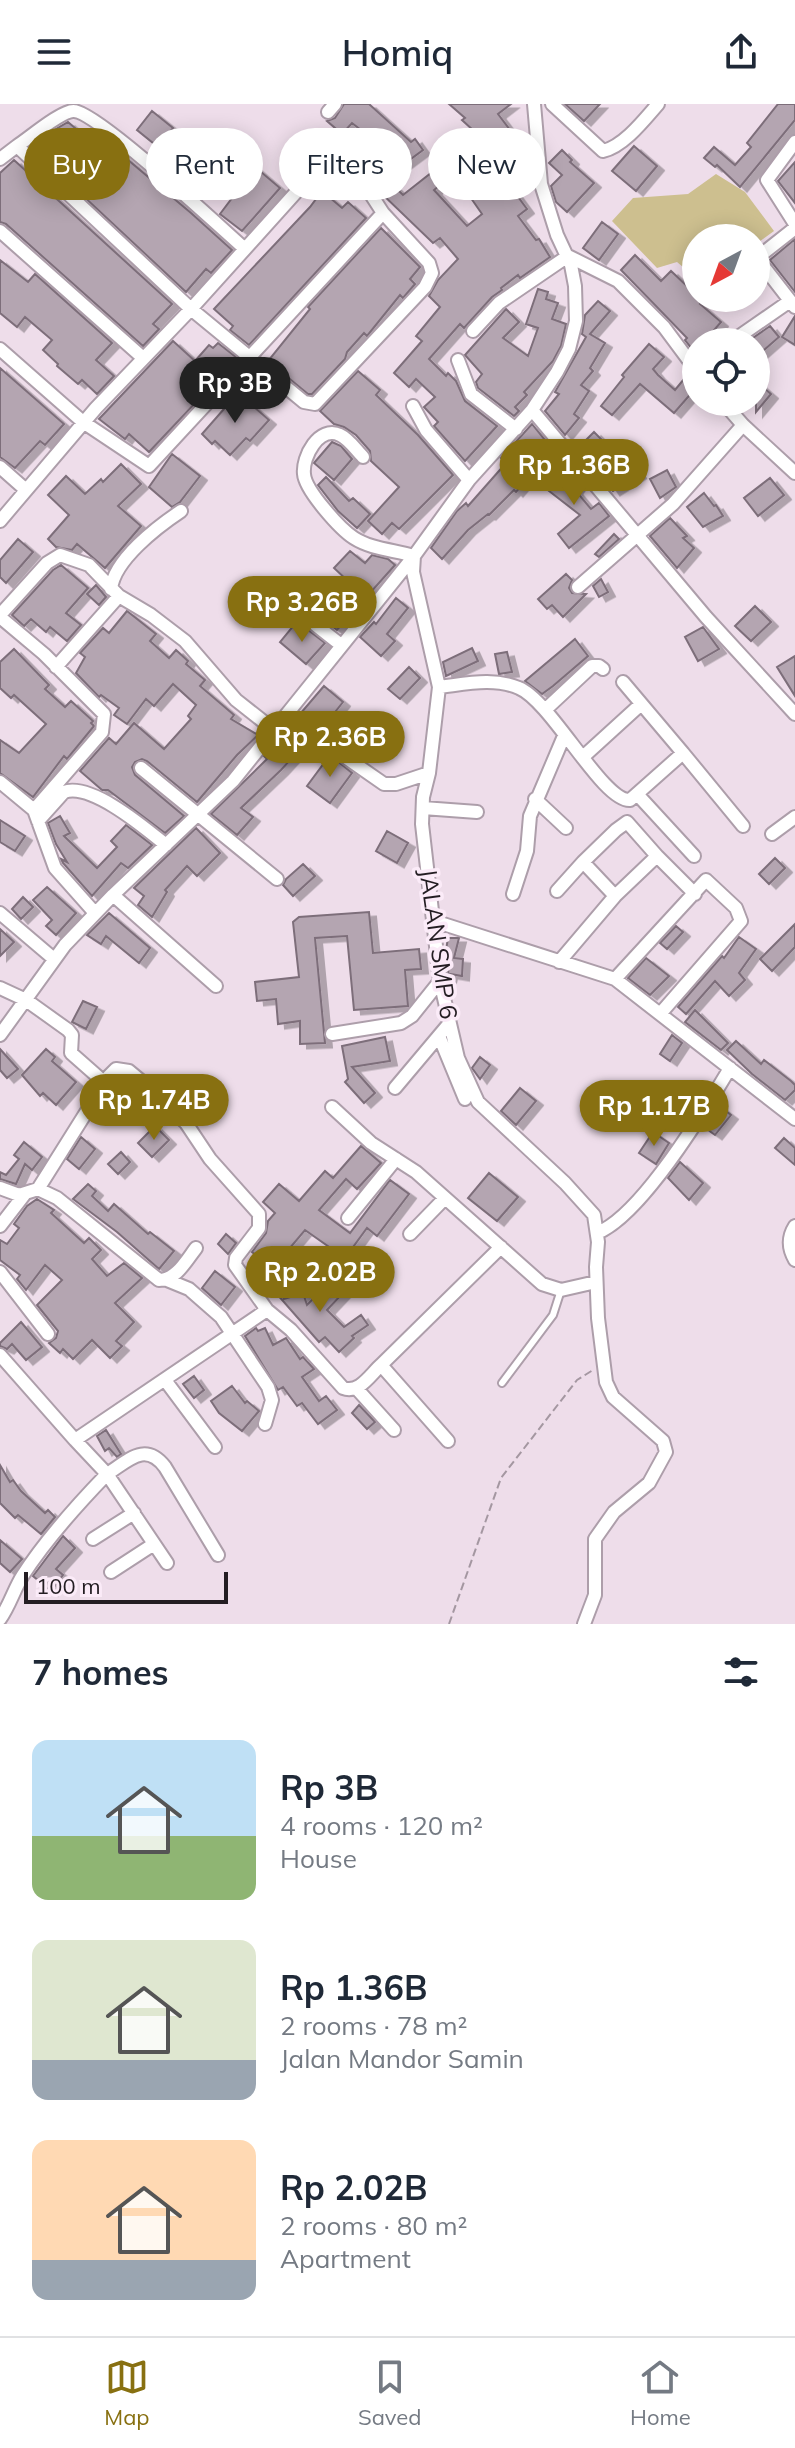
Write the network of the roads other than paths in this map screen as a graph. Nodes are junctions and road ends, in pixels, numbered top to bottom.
1 (534, 104) edge
2 (552, 104) edge
3 (658, 104) edge
4 (795, 142) edge
5 (17, 146) junction
6 (0, 159) edge
7 (383, 213) junction
8 (795, 226) edge
9 (0, 231) edge
10 (245, 249) junction
11 (568, 256) junction
12 (792, 304) edge
13 (191, 309) junction
14 (753, 328) edge
15 (473, 331) dead end
16 (0, 349) edge
17 (682, 350) edge
18 (142, 357) junction
19 (249, 357) junction
20 (458, 360) dead end
21 (413, 406) dead end
22 (532, 410) junction
23 (735, 416) edge
24 (83, 422) junction
25 (743, 425) junction
26 (516, 429) junction
27 (363, 457) dead end
28 (0, 467) edge
29 (795, 473) edge
30 (469, 480) junction
31 (26, 490) junction
32 (181, 511) dead end
33 (0, 521) edge
34 (637, 534) junction
35 (414, 556) junction
36 (578, 587) dead end
37 (115, 593) junction
38 (0, 616) edge
39 (280, 617) dead end
40 (341, 645) junction
41 (56, 667) junction
42 (603, 669) dead end
43 (623, 682) dead end
44 (439, 687) junction
45 (640, 705) junction
46 (545, 710) junction
47 (795, 714) edge
48 (274, 730) junction
49 (564, 736) junction
50 (338, 752) dead end
51 (683, 753) junction
52 (584, 756) junction
53 (141, 768) dead end
54 (429, 773) junction
55 (0, 782) edge
56 (637, 794) junction
57 (535, 799) junction
58 (423, 808) junction
59 (477, 812) dead end
60 (198, 814) junction
61 (36, 815) junction
62 (795, 817) edge
63 (743, 826) dead end
64 (566, 828) dead end
65 (772, 834) dead end
66 (166, 845) junction
67 (657, 856) junction
68 (694, 856) dead end
69 (583, 862) junction
70 (277, 879) dead end
71 (557, 891) dead end
72 (513, 894) dead end
73 (695, 894) junction
74 (113, 895) junction
75 (615, 896) junction
76 (0, 913) edge
77 (95, 913) junction
78 (434, 921) junction
79 (54, 959) junction
80 (559, 962) junction
81 (615, 979) junction
82 (440, 981) junction
83 (216, 986) dead end
84 (0, 988) edge
85 (26, 1000) junction
86 (660, 1014) junction
87 (448, 1025) junction
88 (332, 1034) dead end
89 (0, 1035) edge
90 (439, 1036) junction
91 (730, 1068) junction
92 (105, 1083) junction
93 (395, 1088) dead end
94 (465, 1099) dead end
95 (332, 1107) dead end
96 (795, 1119) edge
97 (396, 1159) junction
98 (0, 1188) edge
99 (38, 1189) junction
100 (24, 1195) junction
101 (445, 1198) junction
102 (348, 1218) dead end
103 (0, 1226) edge
104 (795, 1226) edge
105 (597, 1233) junction
106 (410, 1234) dead end
107 (501, 1247) junction
108 (196, 1248) dead end
109 (795, 1260) edge
110 (0, 1272) edge
111 (167, 1280) junction
112 (596, 1282) junction
113 (561, 1290) junction
114 (267, 1310) junction
115 (230, 1333) junction
116 (48, 1334) dead end
117 (0, 1355) edge
118 (381, 1365) junction
119 (165, 1380) junction
120 (502, 1383) dead end
121 (357, 1389) junction
122 (265, 1424) dead end
123 (394, 1430) dead end
124 (75, 1440) junction
125 (448, 1441) dead end
126 (215, 1447) dead end
127 (107, 1474) junction
128 (134, 1513) junction
129 (93, 1539) dead end
130 (154, 1544) junction
131 (218, 1555) dead end
132 (167, 1563) dead end
133 (111, 1572) dead end
134 (0, 1619) edge
135 (584, 1624) edge

1 - 11 street
2 - 3 street
4 - 8 street
5 - 6 street
5 - 10 street
5 - 13 street
7 - 10 street
7 - 19 street
7 - 19 street
8 - 12 street
9 - 18 street
10 - 13 street
11 - 15 street
11 - 17 street
11 - 22 street
12 - 14 street
13 - 18 street
13 - 19 street
16 - 24 street
18 - 24 street
19 - 24 street
20 - 26 street
21 - 30 street
22 - 26 street
22 - 34 street
23 - 25 street
24 - 31 street
25 - 29 street
25 - 34 street
26 - 30 street
27 - 35 street
28 - 31 street
30 - 35 street
31 - 33 street
32 - 37 street
34 - 36 street
34 - 47 street
35 - 40 street
35 - 44 street, JALAN SMP 6
37 - 38 street
37 - 41 street
37 - 48 street
38 - 41 street
39 - 40 street
40 - 48 street
41 - 61 street
42 - 46 street
43 - 45 street
44 - 46 street
44 - 54 street, JALAN SMP 6
45 - 51 street
45 - 52 street
46 - 49 street
48 - 60 street
49 - 52 street
49 - 57 street
50 - 54 street
51 - 56 street
51 - 63 street
52 - 56 street
53 - 60 street
54 - 58 street, JALAN SMP 6
55 - 61 street
56 - 68 street
57 - 64 street
57 - 72 street
58 - 59 street
58 - 78 street, JALAN SMP 6
60 - 66 street
60 - 70 street
61 - 66 street
61 - 77 street
62 - 65 street
66 - 74 street
67 - 69 street
67 - 73 street
67 - 75 street
69 - 71 street
69 - 75 street
73 - 81 street
73 - 86 street
74 - 77 street
74 - 83 street
75 - 80 street
76 - 79 street
77 - 79 street
78 - 80 street
78 - 82 street, JALAN SMP 6
79 - 85 street
80 - 81 street
81 - 86 street
82 - 87 street, JALAN SMP 6
82 - 88 street
84 - 85 street
85 - 89 street
85 - 92 street
86 - 91 street
87 - 90 street
87 - 105 street, JALAN SMP 6
90 - 93 street
90 - 94 street
91 - 96 street
91 - 105 street
92 - 99 street
92 - 114 street
95 - 97 street
97 - 101 street
97 - 102 street
98 - 100 street
99 - 100 street
99 - 111 street
100 - 103 street
101 - 106 street
101 - 107 street
104 - 109 street
105 - 112 street, JALAN SMP 6
107 - 113 street
107 - 118 street
108 - 111 street
110 - 116 street
111 - 115 street
112 - 113 street
112 - 135 street
113 - 120 lane
114 - 115 street
114 - 121 street
115 - 119 street
115 - 122 street
117 - 124 street
118 - 121 street
118 - 125 street
119 - 124 street
119 - 126 street
121 - 123 street
124 - 127 street
127 - 128 street
127 - 131 street
127 - 134 street
128 - 129 street
128 - 130 street
130 - 132 street
130 - 133 street

